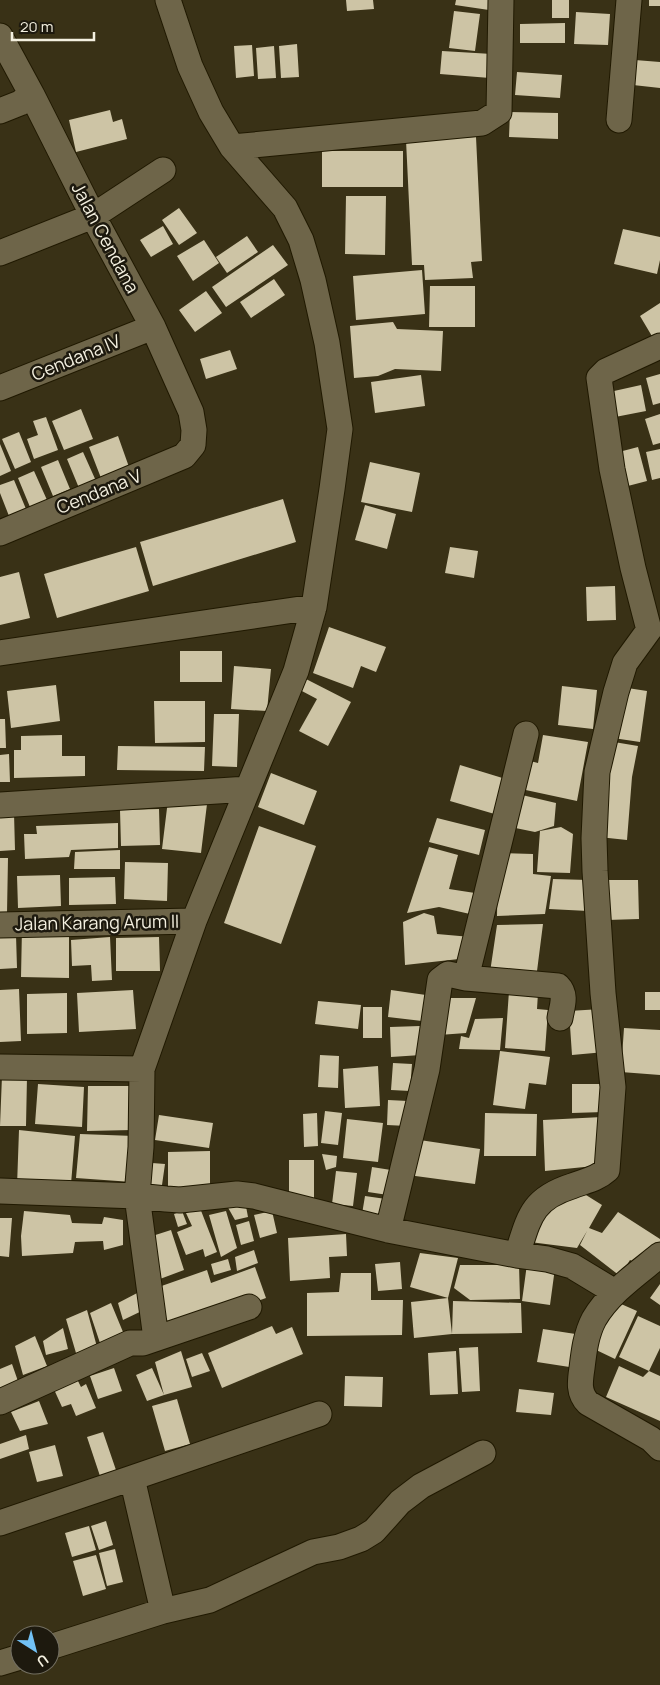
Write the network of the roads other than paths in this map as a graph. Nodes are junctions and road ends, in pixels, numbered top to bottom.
1 (168, 0) edge
2 (501, 0) edge
3 (629, 0) edge
4 (0, 36) edge
5 (32, 95) junction
6 (0, 111) edge
7 (619, 120) dead end
8 (232, 147) junction
9 (163, 170) dead end
10 (93, 216) junction
11 (0, 253) edge
12 (153, 327) junction
13 (660, 346) edge
14 (0, 388) edge
15 (193, 445) joint
16 (0, 533) edge
17 (314, 606) junction
18 (0, 653) edge
19 (526, 734) dead end
20 (248, 789) junction
21 (0, 805) edge
22 (194, 921) junction
23 (0, 926) edge
24 (466, 978) junction
25 (560, 1018) dead end
26 (0, 1068) edge
27 (142, 1069) junction
28 (0, 1191) edge
29 (137, 1196) junction
30 (388, 1230) junction
31 (660, 1254) edge
32 (517, 1256) junction
33 (615, 1292) junction
34 (249, 1307) dead end
35 (154, 1339) junction
36 (0, 1402) edge
37 (319, 1414) dead end
38 (660, 1448) edge
39 (483, 1453) dead end
40 (132, 1478) junction
41 (0, 1523) edge
42 (163, 1611) junction
43 (60, 1644) edge

1 - 8 street
2 - 8 street
3 - 7 street
4 - 5 street, Jalan Cendana
5 - 6 street
5 - 10 street, Jalan Cendana
8 - 17 street
9 - 10 street
10 - 11 street
10 - 12 street, Jalan Cendana
12 - 14 street, Cendana IV
12 - 15 street, Jalan Cendana
13 - 32 street
15 - 16 street, Cendana V
17 - 18 street
17 - 20 street
19 - 24 street
20 - 21 street
20 - 22 street
22 - 23 street, Jalan Karang Arum II
22 - 27 street
24 - 25 street
24 - 30 street
26 - 27 street
27 - 29 street
28 - 29 street
29 - 30 street
29 - 35 street
30 - 32 street
31 - 33 street
32 - 33 street
33 - 38 street
34 - 35 street
35 - 36 street
37 - 40 street
39 - 42 street
40 - 41 street
40 - 42 street
42 - 43 street

